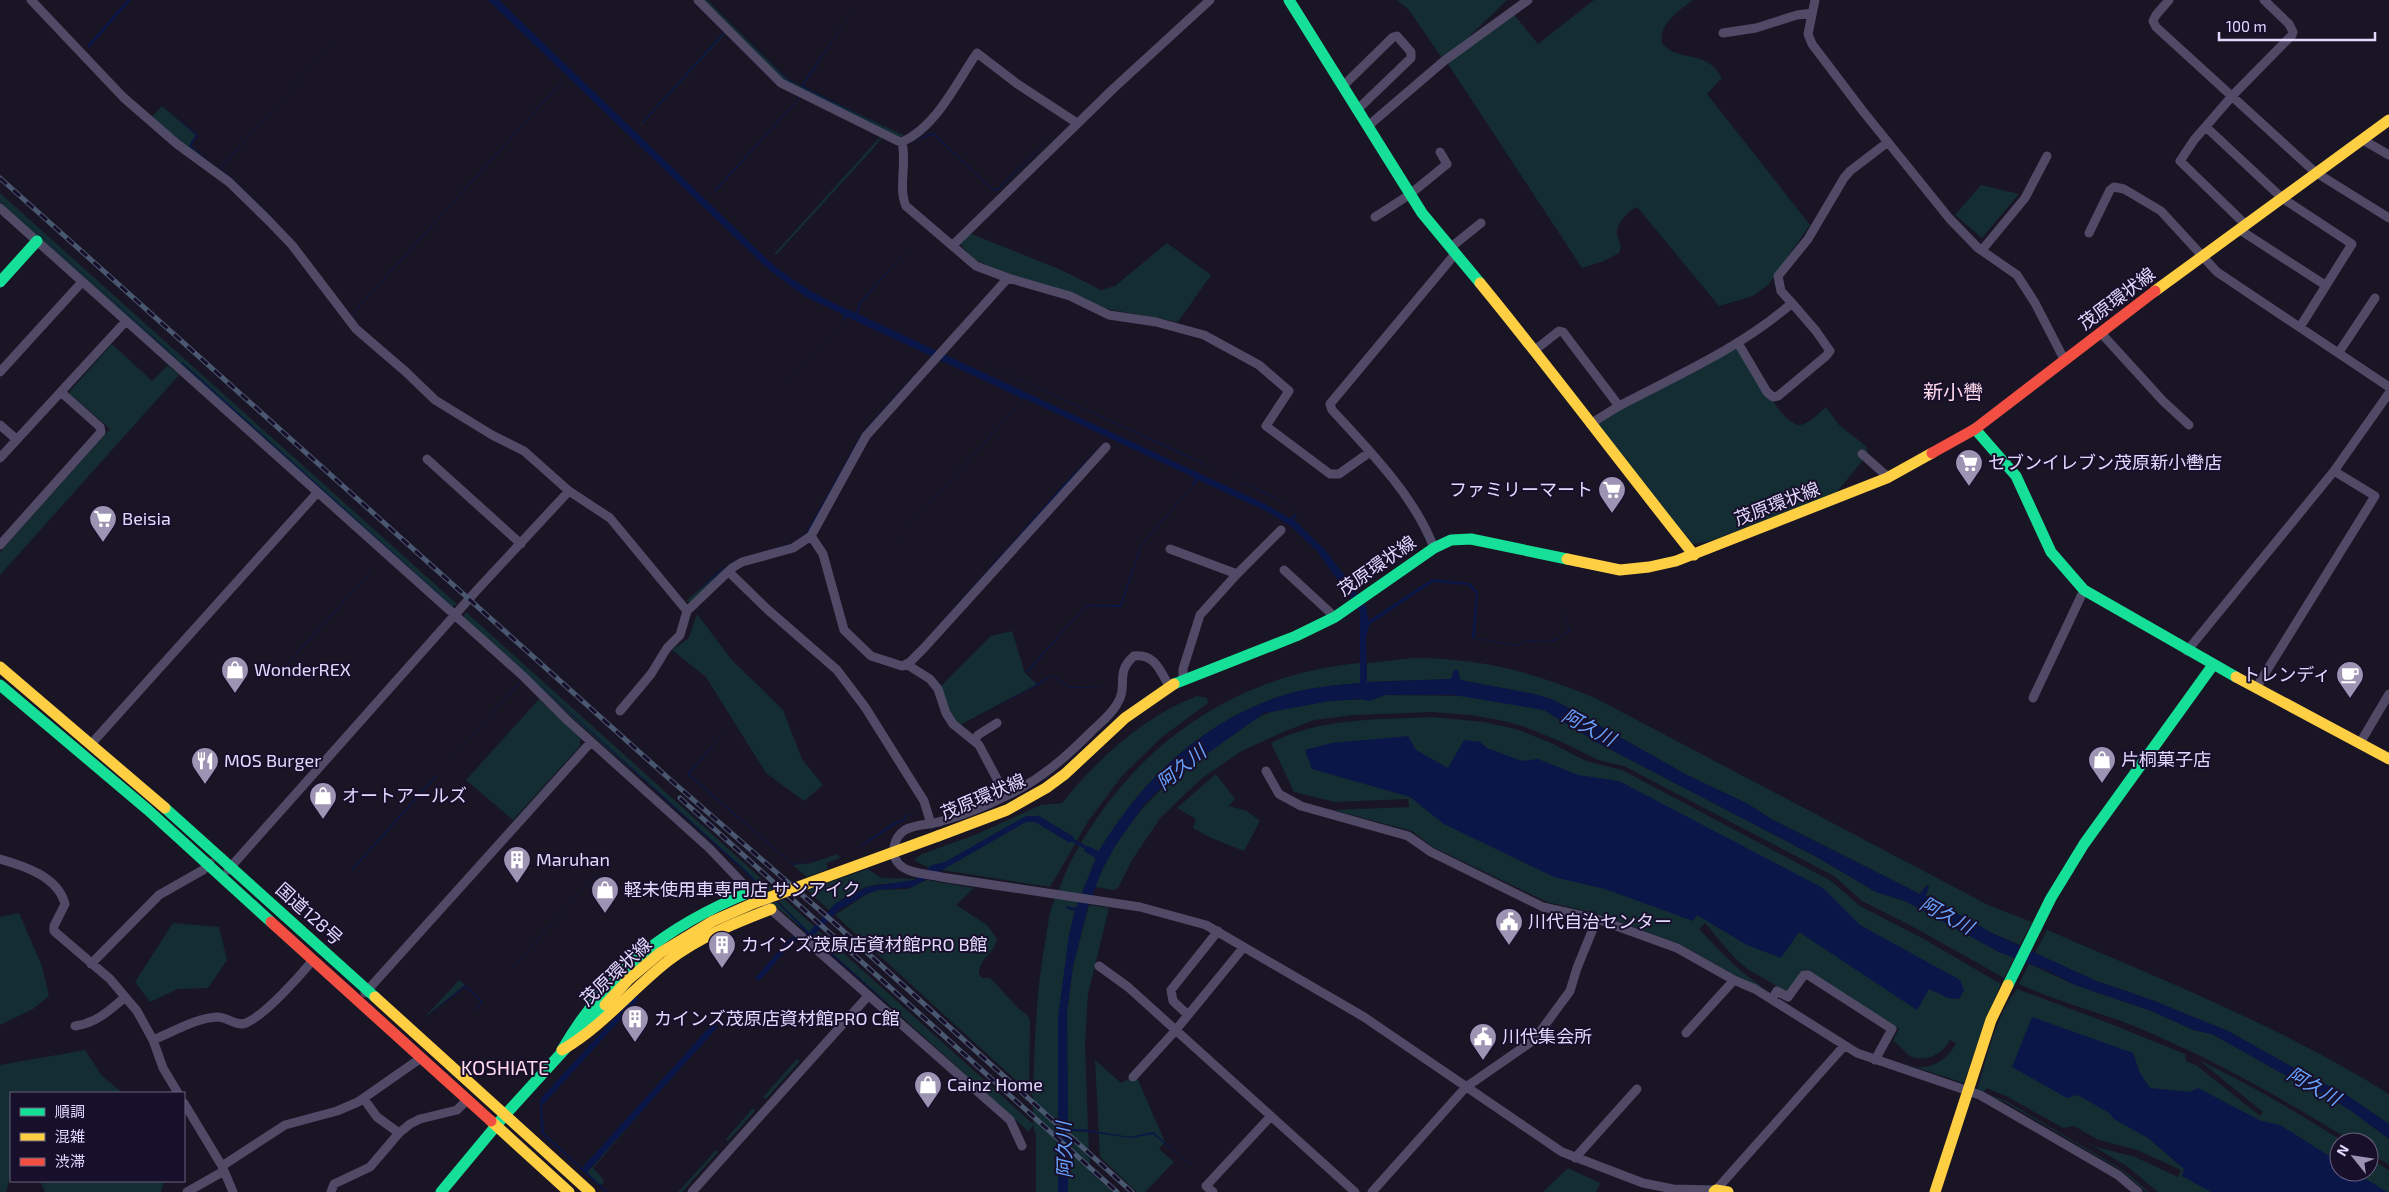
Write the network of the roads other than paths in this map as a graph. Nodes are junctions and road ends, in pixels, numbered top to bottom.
1 (31, 0) edge
2 (698, 0) edge
3 (1210, 0) edge
4 (1289, 0) edge
5 (1528, 0) edge
6 (1815, 0) edge
7 (2170, 0) edge
8 (2264, 0) edge
9 (1812, 13) junction
10 (1723, 33) dead end
11 (1343, 86) junction
12 (2233, 96) junction
13 (1358, 109) junction
14 (2389, 120) edge
15 (1077, 123) junction
16 (1368, 126) junction
17 (2206, 127) junction
18 (2363, 140) junction
19 (902, 142) junction
20 (1888, 142) junction
21 (1440, 152) dead end
22 (2389, 155) edge
23 (2047, 156) dead end
24 (2316, 172) junction
25 (1409, 195) junction
26 (2282, 198) junction
27 (0, 208) edge
28 (1375, 217) dead end
29 (2389, 218) edge
30 (1481, 223) dead end
31 (2243, 227) junction
32 (2089, 233) dead end
33 (37, 242) junction
34 (953, 244) junction
35 (1982, 250) junction
36 (1452, 251) junction
37 (2203, 255) junction
38 (1008, 278) junction
39 (0, 282) edge
40 (82, 282) junction
41 (2325, 285) junction
42 (2374, 298) dead end
43 (1792, 302) junction
44 (126, 321) junction
45 (2300, 327) junction
46 (2101, 333) junction
47 (1738, 342) junction
48 (1535, 350) junction
49 (2339, 352) junction
50 (2065, 361) junction
51 (0, 372) edge
52 (2389, 388) edge
53 (62, 393) junction
54 (2389, 394) edge
55 (1619, 406) junction
56 (1590, 424) junction
57 (0, 425) edge
58 (2189, 425) dead end
59 (1975, 429) junction
60 (16, 439) junction
61 (1106, 447) dead end
62 (1370, 452) junction
63 (1862, 454) dead end
64 (0, 458) edge
65 (428, 459) dead end
66 (2334, 471) junction
67 (1888, 477) junction
68 (569, 491) junction
69 (317, 493) junction
70 (1281, 530) dead end
71 (811, 536) junction
72 (521, 544) junction
73 (0, 545) edge
74 (1434, 548) junction
75 (1170, 549) dead end
76 (1694, 555) junction
77 (1284, 570) dead end
78 (729, 572) junction
79 (1237, 574) junction
80 (2084, 590) junction
81 (687, 611) junction
82 (454, 616) junction
83 (1335, 617) junction
84 (2187, 651) junction
85 (906, 664) junction
86 (2213, 664) junction
87 (0, 668) edge
88 (1183, 679) junction
89 (16, 680) junction
90 (1169, 686) junction
91 (2256, 688) junction
92 (2, 691) edge
93 (2389, 694) edge
94 (2033, 698) dead end
95 (620, 711) dead end
96 (997, 723) dead end
97 (975, 740) junction
98 (591, 742) junction
99 (92, 743) junction
100 (2360, 743) junction
101 (2389, 759) edge
102 (1266, 771) dead end
103 (1006, 796) junction
104 (931, 824) junction
105 (218, 854) junction
106 (0, 859) edge
107 (209, 864) junction
108 (231, 867) junction
109 (222, 877) junction
110 (750, 892) junction
111 (771, 909) junction
112 (1597, 919) junction
113 (1218, 931) junction
114 (1243, 948) junction
115 (314, 960) junction
116 (91, 964) junction
117 (1099, 966) dead end
118 (1734, 980) junction
119 (367, 990) junction
120 (868, 996) junction
121 (125, 997) junction
122 (1772, 999) junction
123 (357, 1000) junction
124 (1188, 1015) junction
125 (74, 1026) dead end
126 (1175, 1031) junction
127 (1686, 1033) dead end
128 (153, 1040) junction
129 (1844, 1046) junction
130 (562, 1050) junction
131 (421, 1058) junction
132 (1876, 1060) junction
133 (1133, 1077) dead end
134 (1466, 1087) junction
135 (1637, 1089) dead end
136 (1967, 1090) junction
137 (177, 1092) edge
138 (364, 1098) junction
139 (467, 1100) junction
140 (185, 1105) edge
141 (505, 1115) junction
142 (1271, 1116) junction
143 (495, 1126) junction
144 (399, 1133) junction
145 (1022, 1146) dead end
146 (1575, 1158) junction
147 (223, 1168) junction
148 (1715, 1191) edge
149 (187, 1192) edge
150 (233, 1192) edge
151 (331, 1192) edge
152 (441, 1192) edge
153 (569, 1192) edge
154 (590, 1192) edge
155 (692, 1192) edge
156 (1213, 1192) edge
157 (1354, 1192) edge
158 (1372, 1192) edge
159 (1728, 1192) edge
160 (1935, 1192) edge
161 (2138, 1192) edge

1 - 68 street
2 - 19 street
3 - 15 street
4 - 11 main road
5 - 16 street
6 - 9 street
7 - 12 street
8 - 12 street
9 - 10 street
9 - 20 street
11 - 13 main road
11 - 13 street
12 - 17 street
12 - 24 street
13 - 16 main road
14 - 18 main road, 茂原環状線
15 - 19 street
15 - 34 street
16 - 25 main road
17 - 26 street
17 - 31 street
18 - 22 street
18 - 24 main road, 茂原環状線
19 - 34 street
20 - 35 street
20 - 43 street
21 - 25 street
23 - 35 street
24 - 26 main road, 茂原環状線
24 - 29 street
25 - 28 street
25 - 36 main road
26 - 31 main road, 茂原環状線
26 - 41 street
27 - 33 street
30 - 36 street
31 - 37 main road, 茂原環状線
31 - 41 street
32 - 37 street
33 - 39 main road
33 - 40 street
34 - 38 street
35 - 50 street
36 - 48 main road
36 - 62 street
37 - 45 street
37 - 46 main road, 茂原環状線
38 - 62 street
38 - 71 street
40 - 44 street
40 - 51 street
41 - 45 street
42 - 49 street
43 - 47 street
43 - 47 street
44 - 53 street
44 - 69 street
45 - 49 street
46 - 50 main road, 茂原環状線
46 - 58 street
47 - 55 street
48 - 55 street
48 - 56 main road
49 - 52 street
50 - 59 main road, 茂原環状線
53 - 60 street
53 - 73 street
54 - 66 street
55 - 56 street
56 - 76 main road
57 - 60 street
59 - 67 main road, 茂原環状線
59 - 80 main road
60 - 64 street
61 - 85 street
62 - 74 street
63 - 67 street
65 - 72 street
66 - 84 street
66 - 91 street
67 - 76 main road, 茂原環状線
68 - 72 street
68 - 81 street
69 - 82 street
69 - 99 street
70 - 79 street
71 - 78 street
71 - 85 street
72 - 82 street
74 - 76 main road, 茂原環状線
74 - 83 main road, 茂原環状線
75 - 79 street
77 - 83 street
78 - 81 street
78 - 104 street
79 - 88 street
80 - 84 main road
80 - 94 street
81 - 95 street
82 - 98 street
82 - 108 street
83 - 88 main road, 茂原環状線
84 - 86 main road
85 - 97 street
86 - 91 main road
86 - 136 main road
87 - 89 main road, 国道128号
88 - 90 main road, 茂原環状線
89 - 92 street
89 - 99 main road, 国道128号
90 - 103 street
90 - 130 main road, 茂原環状線, bridge
91 - 100 main road
92 - 107 main road, 国道128号
93 - 100 street
96 - 97 street
97 - 103 street
98 - 110 street
98 - 119 street
99 - 105 main road, 国道128号
100 - 101 main road
102 - 112 street
103 - 104 street
104 - 113 street
105 - 107 street
105 - 108 main road, 国道128号
106 - 116 street
107 - 109 main road, 国道128号
107 - 116 street
108 - 109 street
108 - 119 main road, 国道128号
109 - 115 main road, 国道128号
110 - 111 street
110 - 130 main road
111 - 120 street
111 - 130 main road
112 - 118 street
112 - 134 street
113 - 114 street
113 - 124 street
114 - 124 street
114 - 134 street
115 - 123 main road, 国道128号
115 - 128 street
116 - 121 street
117 - 126 street
118 - 122 street
118 - 127 street
119 - 123 street
119 - 141 main road, 国道128号
120 - 145 street
120 - 155 street
121 - 125 street
121 - 128 street
122 - 129 street
122 - 132 street
123 - 131 main road, 国道128号
124 - 126 street
126 - 133 street
126 - 142 street
128 - 137 street
129 - 132 street
129 - 148 street
130 - 141 main road, 茂原環状線
131 - 138 street
131 - 139 main road, 国道128号
132 - 136 street
134 - 146 street
134 - 158 street
135 - 146 street
136 - 160 main road
136 - 161 street
138 - 144 street
138 - 147 street
139 - 143 main road, 国道128号
139 - 144 street
140 - 147 street
141 - 143 main road, 茂原環状線
141 - 154 main road, 国道128号
142 - 156 street
142 - 157 street
143 - 152 main road, 茂原環状線
143 - 153 main road, 国道128号
144 - 151 street
146 - 148 street
147 - 149 street
147 - 150 street
148 - 159 main road

